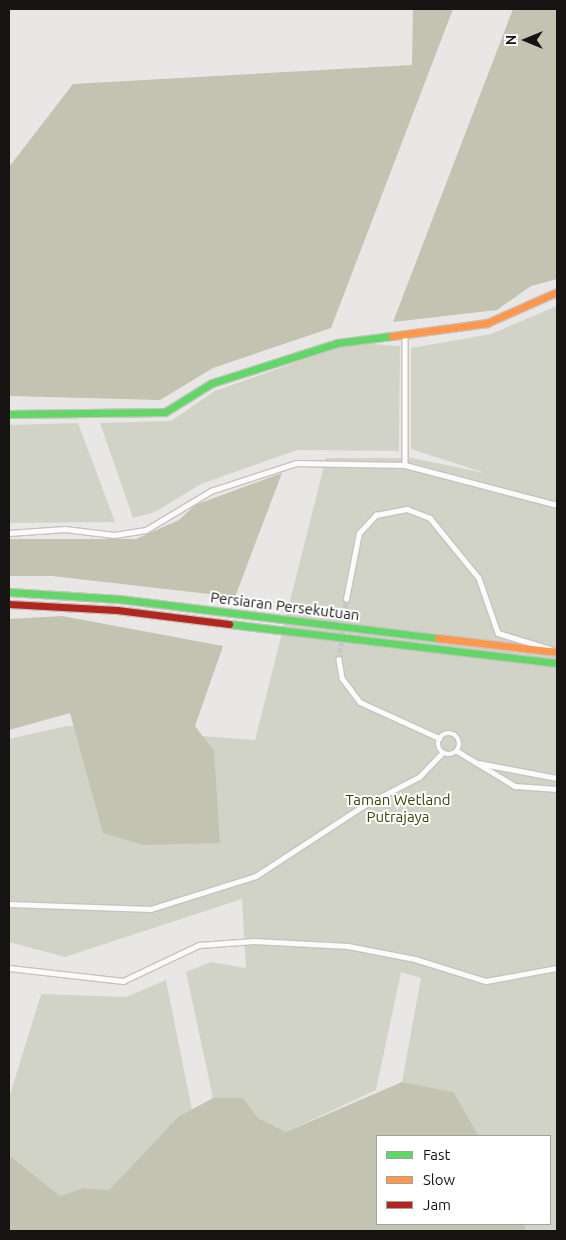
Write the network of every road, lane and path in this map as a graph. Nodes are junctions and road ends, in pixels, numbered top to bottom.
1 (557, 292) edge
2 (405, 334) junction
3 (9, 414) edge
4 (405, 464) junction
5 (557, 505) edge
6 (9, 533) edge
7 (9, 592) edge
8 (346, 599) tunnel mouth
9 (9, 604) edge
10 (557, 652) edge
11 (339, 659) tunnel mouth
12 (557, 662) edge
13 (439, 738) junction
14 (457, 751) junction
15 (442, 753) junction
16 (474, 762) junction
17 (557, 778) edge
18 (557, 789) edge
19 (9, 904) edge
20 (9, 968) edge
21 (557, 968) edge

1 - 2 main road
2 - 3 main road
2 - 4 street
4 - 5 street
4 - 6 street
7 - 10 main road, Persiaran Persekutuan
8 - 10 street
9 - 12 main road, Persiaran Persekutuan
11 - 13 street
13 - 14 street
13 - 15 street
14 - 15 street
14 - 16 street
15 - 19 street
16 - 17 street
16 - 18 street
20 - 21 street

